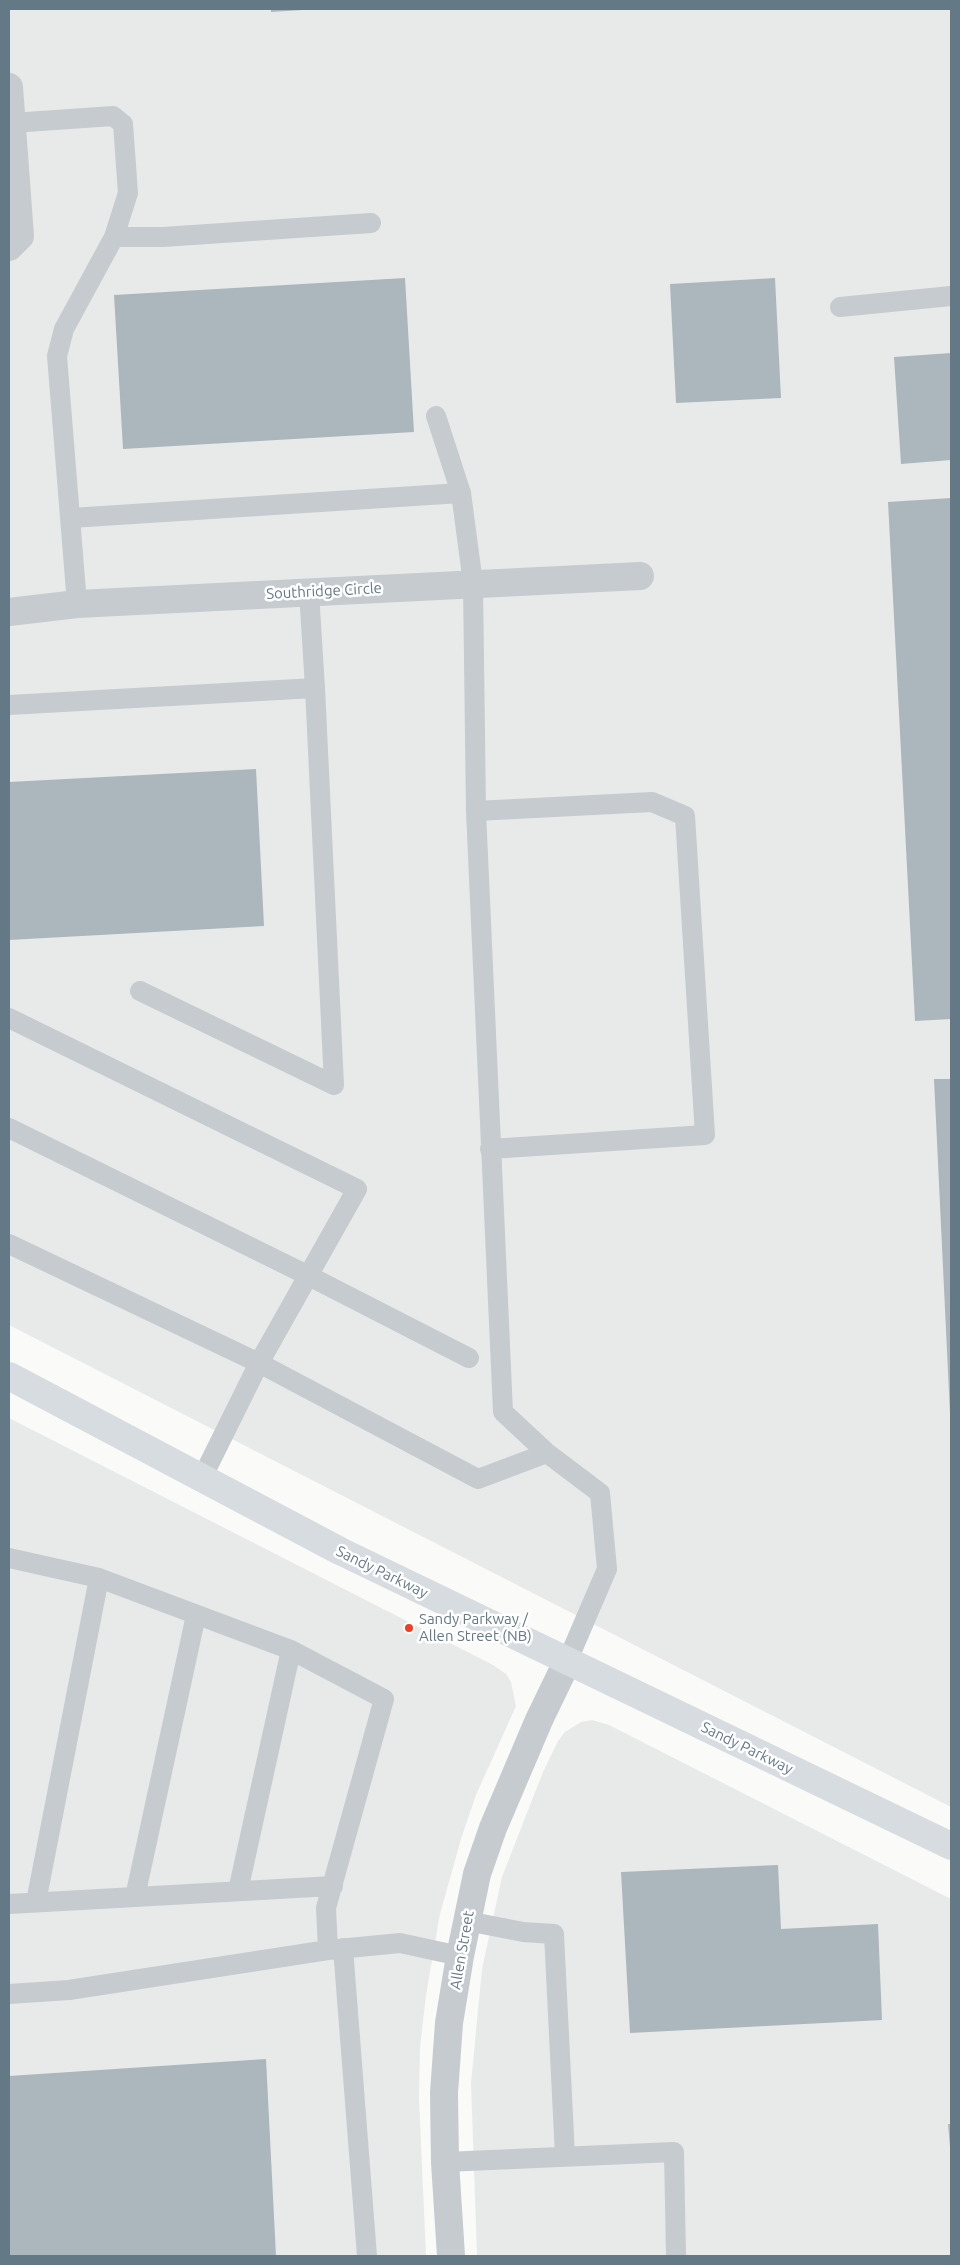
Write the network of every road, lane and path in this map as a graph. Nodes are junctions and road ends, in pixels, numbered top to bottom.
1 (9, 87) edge
2 (12, 123) junction
3 (371, 223) dead end
4 (114, 237) junction
5 (9, 247) edge
6 (951, 296) edge
7 (840, 307) dead end
8 (436, 416) dead end
9 (461, 493) junction
10 (71, 518) junction
11 (640, 576) dead end
12 (473, 583) junction
13 (309, 592) junction
14 (77, 604) junction
15 (9, 612) edge
16 (315, 688) junction
17 (9, 706) edge
18 (476, 811) junction
19 (140, 991) dead end
20 (9, 1018) edge
21 (9, 1128) edge
22 (490, 1149) junction
23 (9, 1244) edge
24 (309, 1276) junction
25 (469, 1358) dead end
26 (259, 1363) junction
27 (9, 1376) edge
28 (547, 1453) junction
29 (202, 1478) junction
30 (9, 1558) edge
31 (99, 1578) junction
32 (196, 1615) junction
33 (291, 1650) junction
34 (567, 1662) junction
35 (951, 1846) edge
36 (333, 1886) junction
37 (238, 1891) junction
38 (135, 1897) junction
39 (36, 1902) junction
40 (9, 1904) edge
41 (467, 1921) junction
42 (336, 1949) junction
43 (460, 1956) junction
44 (9, 1994) edge
45 (564, 2156) junction
46 (445, 2162) junction
47 (367, 2256) edge
48 (451, 2256) edge
49 (676, 2256) edge

1 - 2 street
2 - 4 lane
2 - 5 street
3 - 4 lane
4 - 10 lane
6 - 7 lane
8 - 9 lane
9 - 10 lane
9 - 12 lane
10 - 14 lane
11 - 12 street, Southridge Circle
12 - 13 street, Southridge Circle
12 - 18 lane
13 - 14 street, Southridge Circle
13 - 16 lane
14 - 15 street, Southridge Circle
16 - 17 lane
16 - 19 lane
18 - 22 lane
18 - 22 lane
20 - 24 lane
21 - 24 lane
22 - 28 lane
23 - 26 lane
24 - 25 lane
24 - 26 lane
26 - 28 lane
26 - 29 lane
27 - 29 main road, Sandy Parkway
28 - 34 lane
29 - 34 main road, Sandy Parkway
30 - 31 lane
31 - 32 lane
31 - 39 lane
32 - 33 lane
32 - 38 lane
33 - 36 lane
33 - 37 lane
34 - 35 main road, Sandy Parkway
34 - 41 street, Allen Street
36 - 37 lane
36 - 42 lane
37 - 38 lane
38 - 39 lane
39 - 40 lane
41 - 43 street, Allen Street
41 - 45 lane
42 - 43 lane
42 - 44 lane
42 - 47 lane
43 - 46 street, Allen Street
45 - 46 lane
45 - 49 lane
46 - 48 street, Allen Street

